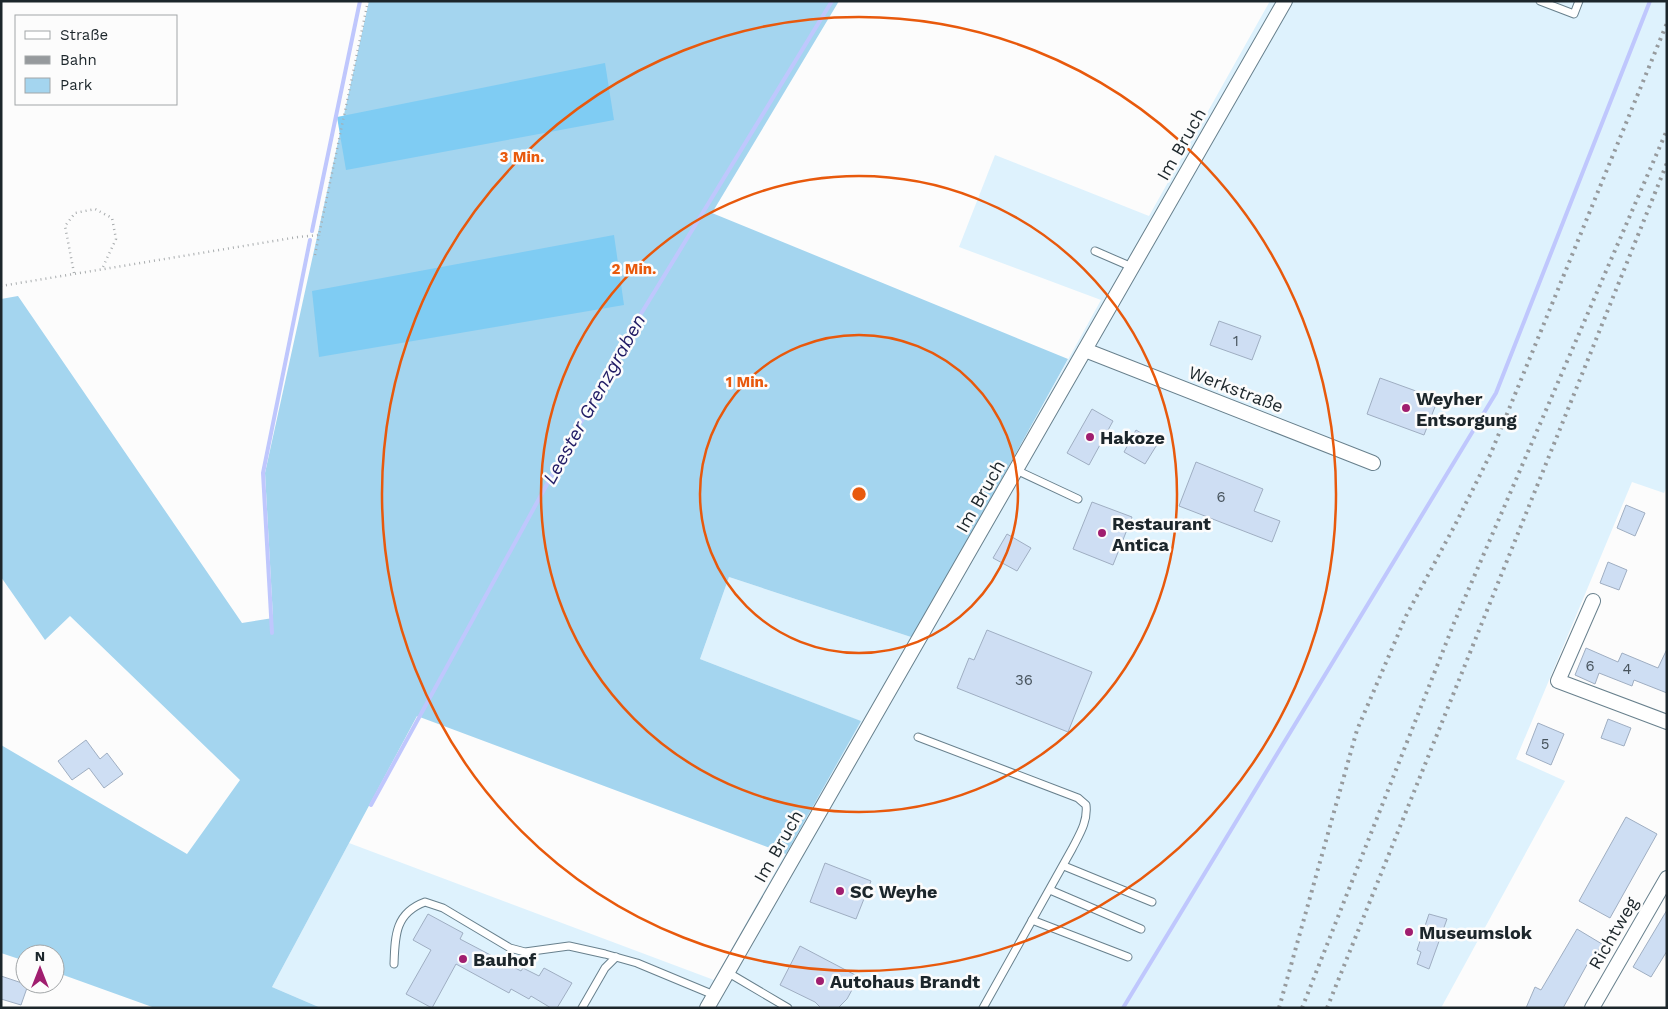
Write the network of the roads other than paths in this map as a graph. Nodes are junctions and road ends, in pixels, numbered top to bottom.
1 (1284, 1) edge
2 (1540, 1) edge
3 (1579, 1) edge
4 (1095, 250) dead end
5 (1132, 267) junction
6 (1085, 350) junction
7 (1374, 464) dead end
8 (1016, 470) junction
9 (1078, 499) dead end
10 (1593, 601) dead end
11 (1667, 722) edge
12 (918, 737) dead end
13 (1064, 866) junction
14 (1667, 878) edge
15 (1050, 890) junction
16 (1152, 902) dead end
17 (1032, 920) junction
18 (1141, 930) dead end
19 (616, 957) junction
20 (1128, 957) dead end
21 (394, 964) dead end
22 (726, 972) junction
23 (714, 994) junction
24 (582, 1008) edge
25 (706, 1008) edge
26 (788, 1008) edge
27 (983, 1008) edge
28 (1592, 1008) edge

1 - 5 street, Im Bruch
2 - 3 lane
4 - 5 lane
5 - 6 street, Im Bruch
6 - 7 street, Werkstraße
6 - 8 street, Im Bruch
8 - 9 lane
8 - 22 street, Im Bruch
10 - 11 street
12 - 13 lane
13 - 15 lane
13 - 16 lane
14 - 28 street, Richtweg
15 - 17 lane
15 - 18 lane
17 - 20 lane
17 - 27 lane
19 - 21 lane
19 - 23 lane
19 - 24 lane
22 - 23 street, Im Bruch
22 - 26 lane
23 - 25 street, Im Bruch

